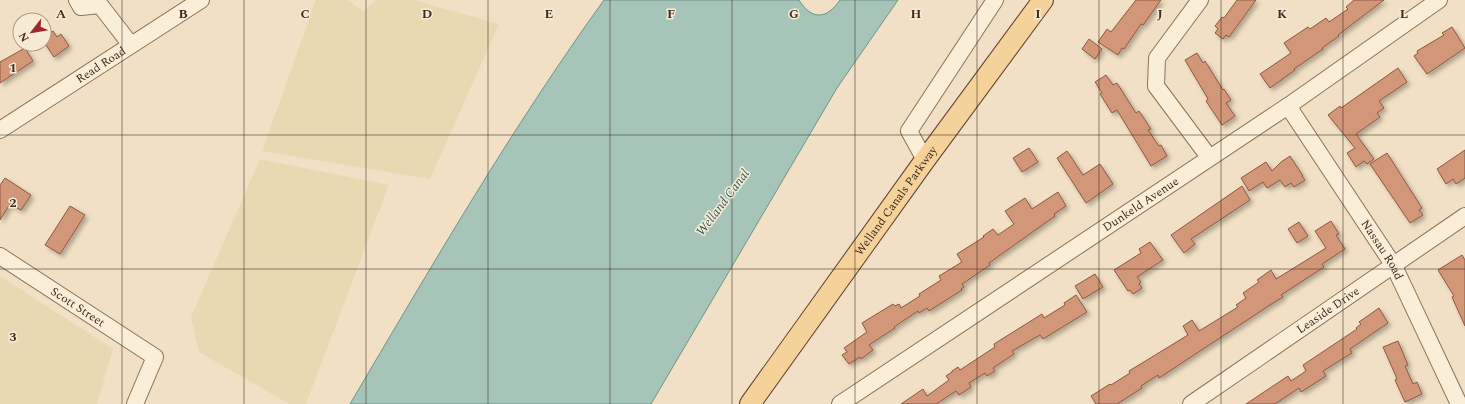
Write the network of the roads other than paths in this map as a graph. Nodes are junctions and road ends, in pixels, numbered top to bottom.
1 (77, 0) edge
2 (201, 0) edge
3 (995, 0) edge
4 (1043, 0) edge
5 (1200, 0) edge
6 (1439, 0) edge
7 (131, 45) junction
8 (1288, 106) junction
9 (0, 130) edge
10 (1209, 157) junction
11 (925, 160) junction
12 (1465, 216) edge
13 (0, 256) edge
14 (1394, 266) junction
15 (135, 404) edge
16 (750, 404) edge
17 (840, 404) edge
18 (1191, 404) edge
19 (1459, 404) edge

1 - 7 street
2 - 7 street, Read Road
3 - 11 street
4 - 11 main road, Welland Canals Parkway
5 - 10 street
6 - 8 street, Dunkeld Avenue
7 - 9 street, Read Road
8 - 10 street, Dunkeld Avenue
8 - 14 street, Nassau Road
10 - 17 street, Dunkeld Avenue
11 - 16 main road, Welland Canals Parkway
12 - 14 street, Leaside Drive
13 - 15 street, Scott Street
14 - 18 street, Leaside Drive
14 - 19 street, Nassau Road

